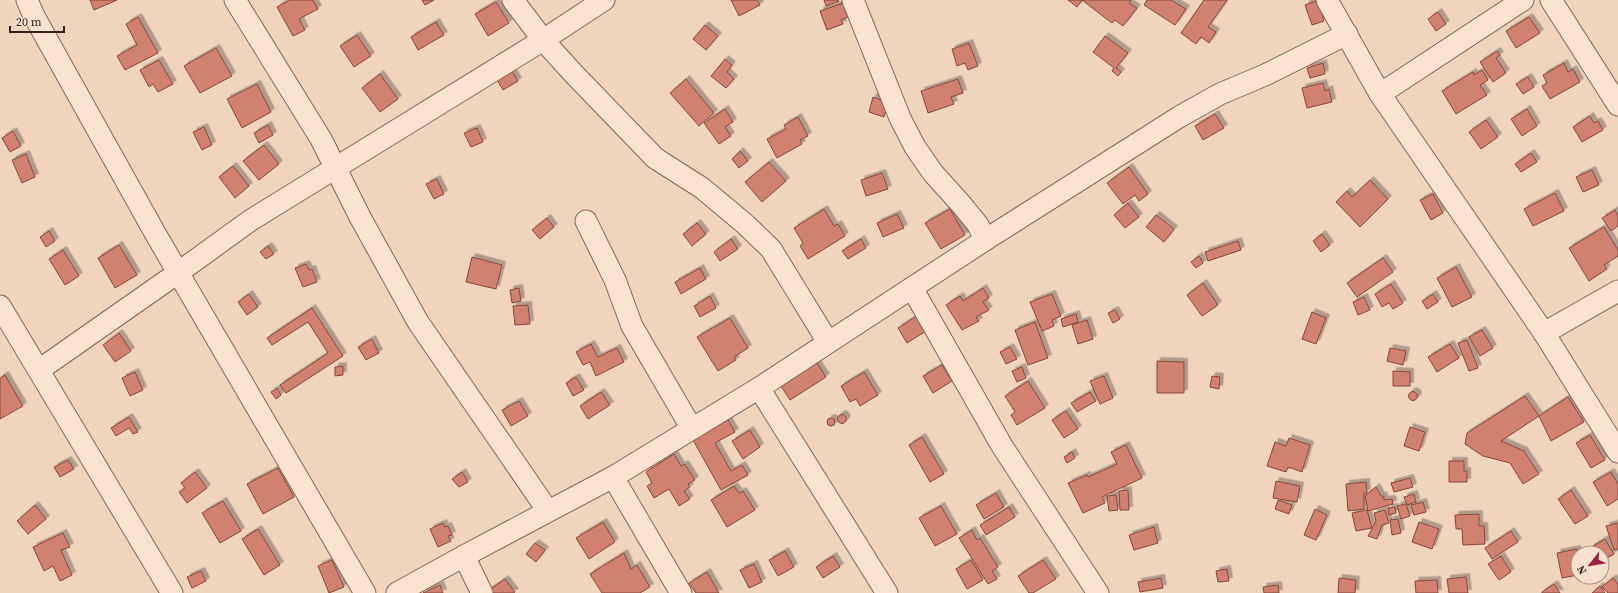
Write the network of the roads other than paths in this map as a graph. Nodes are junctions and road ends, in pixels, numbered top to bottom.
1 (27, 0) edge
2 (235, 0) edge
3 (513, 0) edge
4 (604, 0) edge
5 (853, 0) edge
6 (1327, 0) edge
7 (1523, 0) edge
8 (1551, 0) edge
9 (1347, 34) junction
10 (544, 40) junction
11 (1380, 94) junction
12 (1618, 105) edge
13 (335, 169) junction
14 (586, 221) dead end
15 (985, 240) junction
16 (179, 272) junction
17 (912, 288) junction
18 (1618, 290) edge
19 (0, 306) edge
20 (1544, 333) junction
21 (828, 342) junction
22 (39, 370) junction
23 (759, 388) junction
24 (692, 429) junction
25 (1618, 452) edge
26 (613, 477) junction
27 (548, 512) junction
28 (464, 556) junction
29 (172, 593) edge
30 (365, 593) edge
31 (397, 593) edge
32 (482, 593) edge
33 (681, 593) edge
34 (887, 593) edge
35 (1098, 593) edge

1 - 16 street
2 - 13 street
3 - 10 street
4 - 10 street
5 - 15 street
6 - 9 street
7 - 11 street
8 - 12 street
9 - 11 street
9 - 15 street
10 - 13 street
10 - 21 street
11 - 20 street
13 - 16 street
13 - 27 street
14 - 24 street
15 - 17 street
16 - 22 street
16 - 30 street
17 - 21 street
17 - 35 street
18 - 20 street
19 - 22 street
20 - 25 street
21 - 23 street
22 - 29 street
23 - 24 street
23 - 34 street
24 - 26 street
26 - 27 street
26 - 33 street
27 - 28 street
28 - 31 street
28 - 32 street

